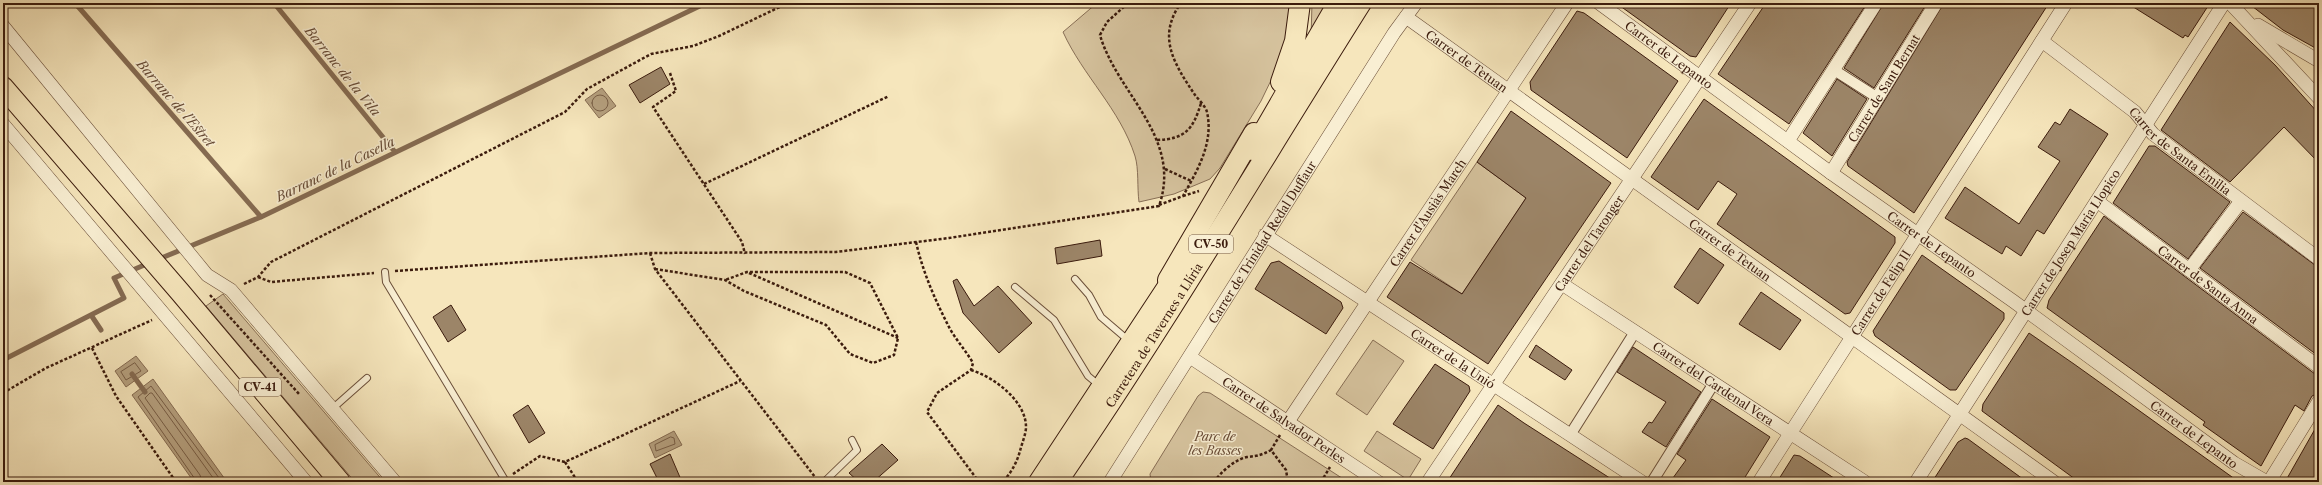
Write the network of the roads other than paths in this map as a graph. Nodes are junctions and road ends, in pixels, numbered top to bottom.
1 (1300, 3) edge
2 (1338, 3) edge
3 (1361, 3) edge
4 (1416, 3) edge
5 (1567, 3) edge
6 (1599, 3) edge
7 (1750, 3) edge
8 (1876, 3) edge
9 (1936, 3) edge
10 (2066, 3) edge
11 (2234, 7) edge
12 (1406, 17) junction
13 (3, 26) edge
14 (2042, 41) junction
15 (2319, 61) edge
16 (1834, 70) junction
17 (1700, 76) junction
18 (3, 87) edge
19 (1508, 90) junction
20 (1878, 98) junction
21 (2319, 98) edge
22 (3, 124) edge
23 (2146, 124) junction
24 (1788, 141) junction
25 (1831, 173) junction
26 (1631, 180) junction
27 (2097, 201) junction
28 (2241, 201) junction
29 (1918, 234) junction
30 (1265, 235) junction
31 (2319, 259) edge
32 (2189, 270) junction
33 (384, 272) road end
34 (1075, 279) dead end
35 (1562, 284) junction
36 (1015, 287) dead end
37 (1366, 301) junction
38 (1157, 304) junction
39 (2026, 311) junction
40 (1635, 332) junction
41 (1852, 337) junction
42 (1131, 343) junction
43 (1190, 357) junction
44 (2319, 367) edge
45 (366, 378) dead end
46 (1714, 383) junction
47 (1493, 384) junction
48 (1101, 387) junction
49 (2319, 400) edge
50 (332, 409) junction
51 (1959, 415) junction
52 (1287, 423) junction
53 (1791, 432) junction
54 (1570, 435) junction
55 (852, 440) dead end
56 (505, 480) road end
57 (1112, 481) edge
58 (306, 482) edge
59 (340, 482) edge
60 (395, 482) edge
61 (824, 482) edge
62 (1039, 482) edge
63 (1057, 482) edge
64 (1378, 482) edge
65 (1428, 482) edge
66 (1642, 482) edge
67 (1652, 482) edge
68 (1759, 482) edge
69 (1865, 482) edge
70 (1916, 482) edge
71 (2054, 482) edge
72 (2268, 482) edge

1 - 38 main road
2 - 38 main road, Carretera de Tavernes a Llíria / CV-50
3 - 63 main road, Carretera de Tavernes a Llíria / CV-50
4 - 12 street, Carrer de Trinidad Redal Duffaur
5 - 19 street, Carrer d'Ausiàs March
6 - 17 street, Carrer de Lepanto
7 - 17 street, Carrer del Taronger
8 - 16 street
9 - 20 street, Carrer de Sant Bernat
10 - 14 street, Carrer de Felip II
11 - 15 street
11 - 21 street
11 - 23 street, Carrer de Josep Maria Llopico
12 - 19 street, Carrer de Tetuan
12 - 30 street, Carrer de Trinidad Redal Duffaur
13 - 50 street
14 - 23 street, Carrer de Santa Emilia
14 - 29 street, Carrer de Felip II
16 - 20 street
16 - 24 street
17 - 24 street, Carrer de Lepanto
17 - 26 street, Carrer del Taronger
18 - 59 main road, CV-41
19 - 26 street, Carrer de Tetuan
19 - 37 street, Carrer d'Ausiàs March
20 - 25 street, Carrer de Sant Bernat
22 - 58 street
23 - 27 street, Carrer de Josep Maria Llopico
23 - 28 street, Carrer de Santa Emilia
24 - 25 street, Carrer de Lepanto
25 - 29 street, Carrer de Lepanto
26 - 35 street, Carrer del Taronger
26 - 41 street, Carrer de Tetuan
27 - 32 street, Carrer de Santa Anna
27 - 39 street, Carrer de Josep Maria Llopico
28 - 31 street, Carrer de Santa Emilia
28 - 32 street
29 - 39 street, Carrer de Lepanto
29 - 41 street, Carrer de Felip II
30 - 37 street, Carrer de la Unió
30 - 43 street, Carrer de Trinidad Redal Duffaur
32 - 44 street, Carrer de Santa Anna
33 - 56 lane
34 - 42 lane
35 - 40 street, Carrer del Cardenal Vera
35 - 47 street, Carrer del Taronger
36 - 48 lane
37 - 47 street, Carrer de la Unió
37 - 52 street, Carrer d'Ausiàs March
38 - 42 main road, Carretera de Tavernes a Llíria / CV-50
39 - 51 street, Carrer de Josep Maria Llopico
39 - 72 street, Carrer de Lepanto
40 - 46 street, Carrer del Cardenal Vera
40 - 54 street
41 - 51 street, Carrer de Tetuan
41 - 53 street, Carrer de Felip II
42 - 48 main road, Carretera de Tavernes a Llíria / CV-50
43 - 52 street, Carrer de Salvador Perles
43 - 57 street, Carrer de Trinidad Redal Duffaur
45 - 50 lane
46 - 53 street, Carrer del Cardenal Vera
46 - 67 street
47 - 54 street, Carrer de la Unió
47 - 65 street, Carrer del Taronger
48 - 62 main road, Carretera de Tavernes a Llíria / CV-50
49 - 72 street
50 - 60 street
51 - 70 street, Carrer de Josep Maria Llopico
51 - 71 street, Carrer de Tetuan
52 - 64 street, Carrer de Salvador Perles
53 - 68 street, Carrer de Felip II
53 - 69 street, Carrer del Cardenal Vera
54 - 66 street, Carrer de la Unió
55 - 61 lane

